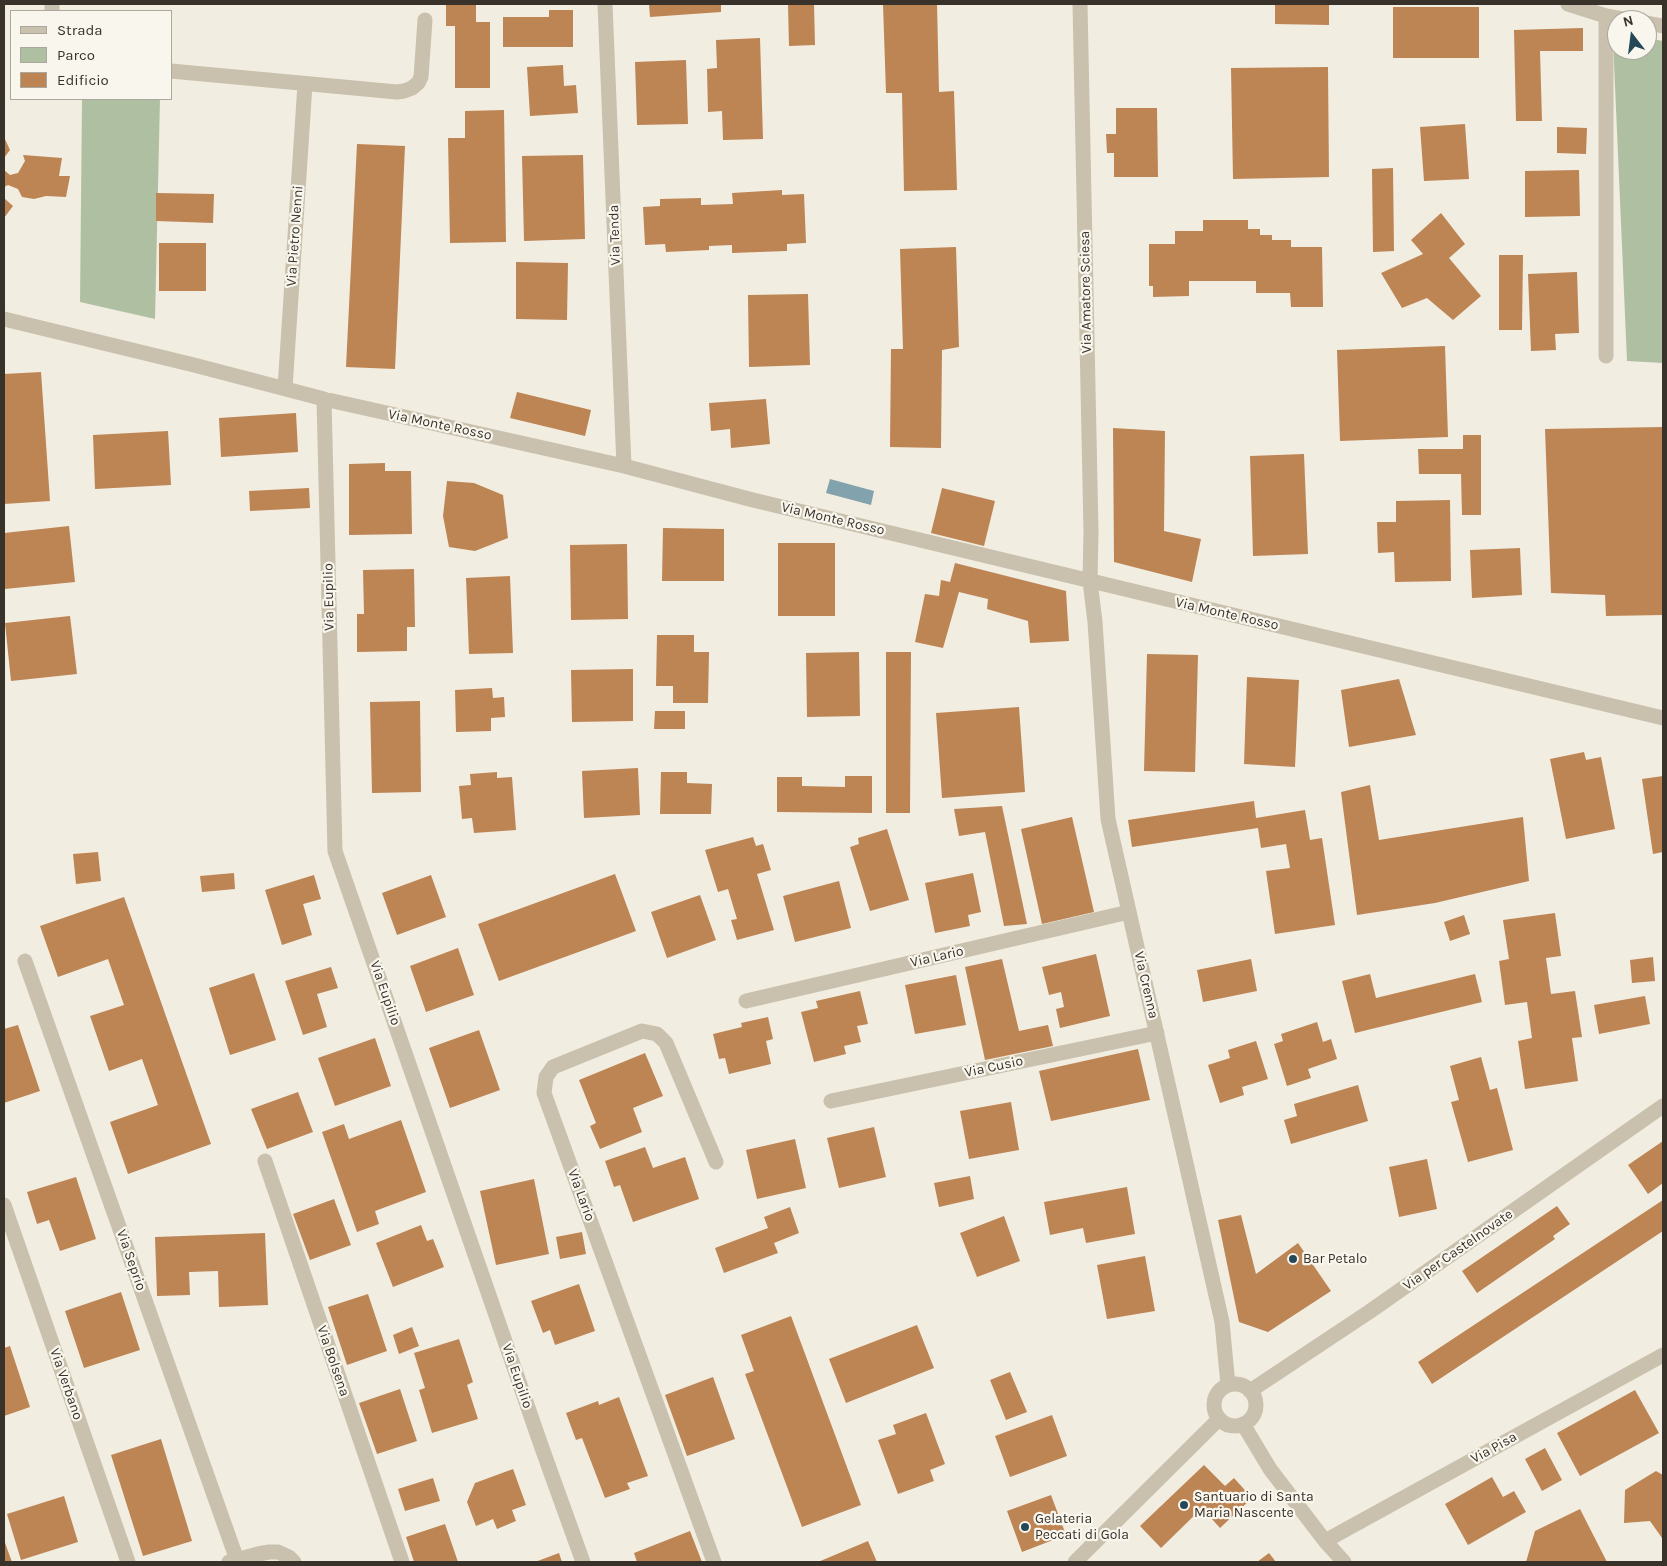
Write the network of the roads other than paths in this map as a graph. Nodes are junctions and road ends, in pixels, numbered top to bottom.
1 (605, 4) edge
2 (1080, 4) edge
3 (1568, 4) edge
4 (1606, 16) joint
5 (425, 20) dead end
6 (172, 71) edge
7 (305, 84) junction
8 (4, 319) edge
9 (1606, 356) dead end
10 (285, 388) junction
11 (324, 399) junction
12 (624, 466) junction
13 (1090, 581) junction
14 (1663, 718) edge
15 (1129, 912) junction
16 (25, 961) dead end
17 (746, 1001) dead end
18 (1157, 1033) junction
19 (831, 1101) dead end
20 (1663, 1106) edge
21 (265, 1160) dead end
22 (716, 1162) dead end
23 (4, 1205) edge
24 (1663, 1355) edge
25 (1228, 1385) junction
26 (1250, 1391) junction
27 (1219, 1419) junction
28 (1243, 1424) junction
29 (1325, 1541) junction
30 (233, 1561) edge
31 (128, 1562) edge
32 (294, 1562) edge
33 (402, 1562) edge
34 (583, 1562) edge
35 (714, 1562) edge
36 (1075, 1562) edge
37 (1344, 1562) edge

1 - 12 street, Via Tenda
2 - 13 street, Via Amatore Sciesa
3 - 4 street
4 - 9 street
5 - 7 street
6 - 7 street
7 - 10 street, Via Pietro Nenni
8 - 10 street, Via Monte Rosso
10 - 11 street, Via Monte Rosso
11 - 12 street, Via Monte Rosso
11 - 34 street, Via Eupilio
12 - 13 street, Via Monte Rosso
13 - 14 street, Via Monte Rosso
13 - 15 street, Via Crenna
15 - 17 street, Via Lario
15 - 18 street, Via Crenna
16 - 30 street, Via Seprio
18 - 19 street, Via Cusio
18 - 25 street, Via Crenna
20 - 26 street, Via per Castelnovate
21 - 33 street, Via Bolsena
22 - 35 street, Via Lario
23 - 31 street, Via Verbano
24 - 29 street, Via Pisa
25 - 26 street
25 - 27 street
26 - 28 street
27 - 28 street
27 - 36 street
28 - 29 street
29 - 37 street
30 - 32 street

